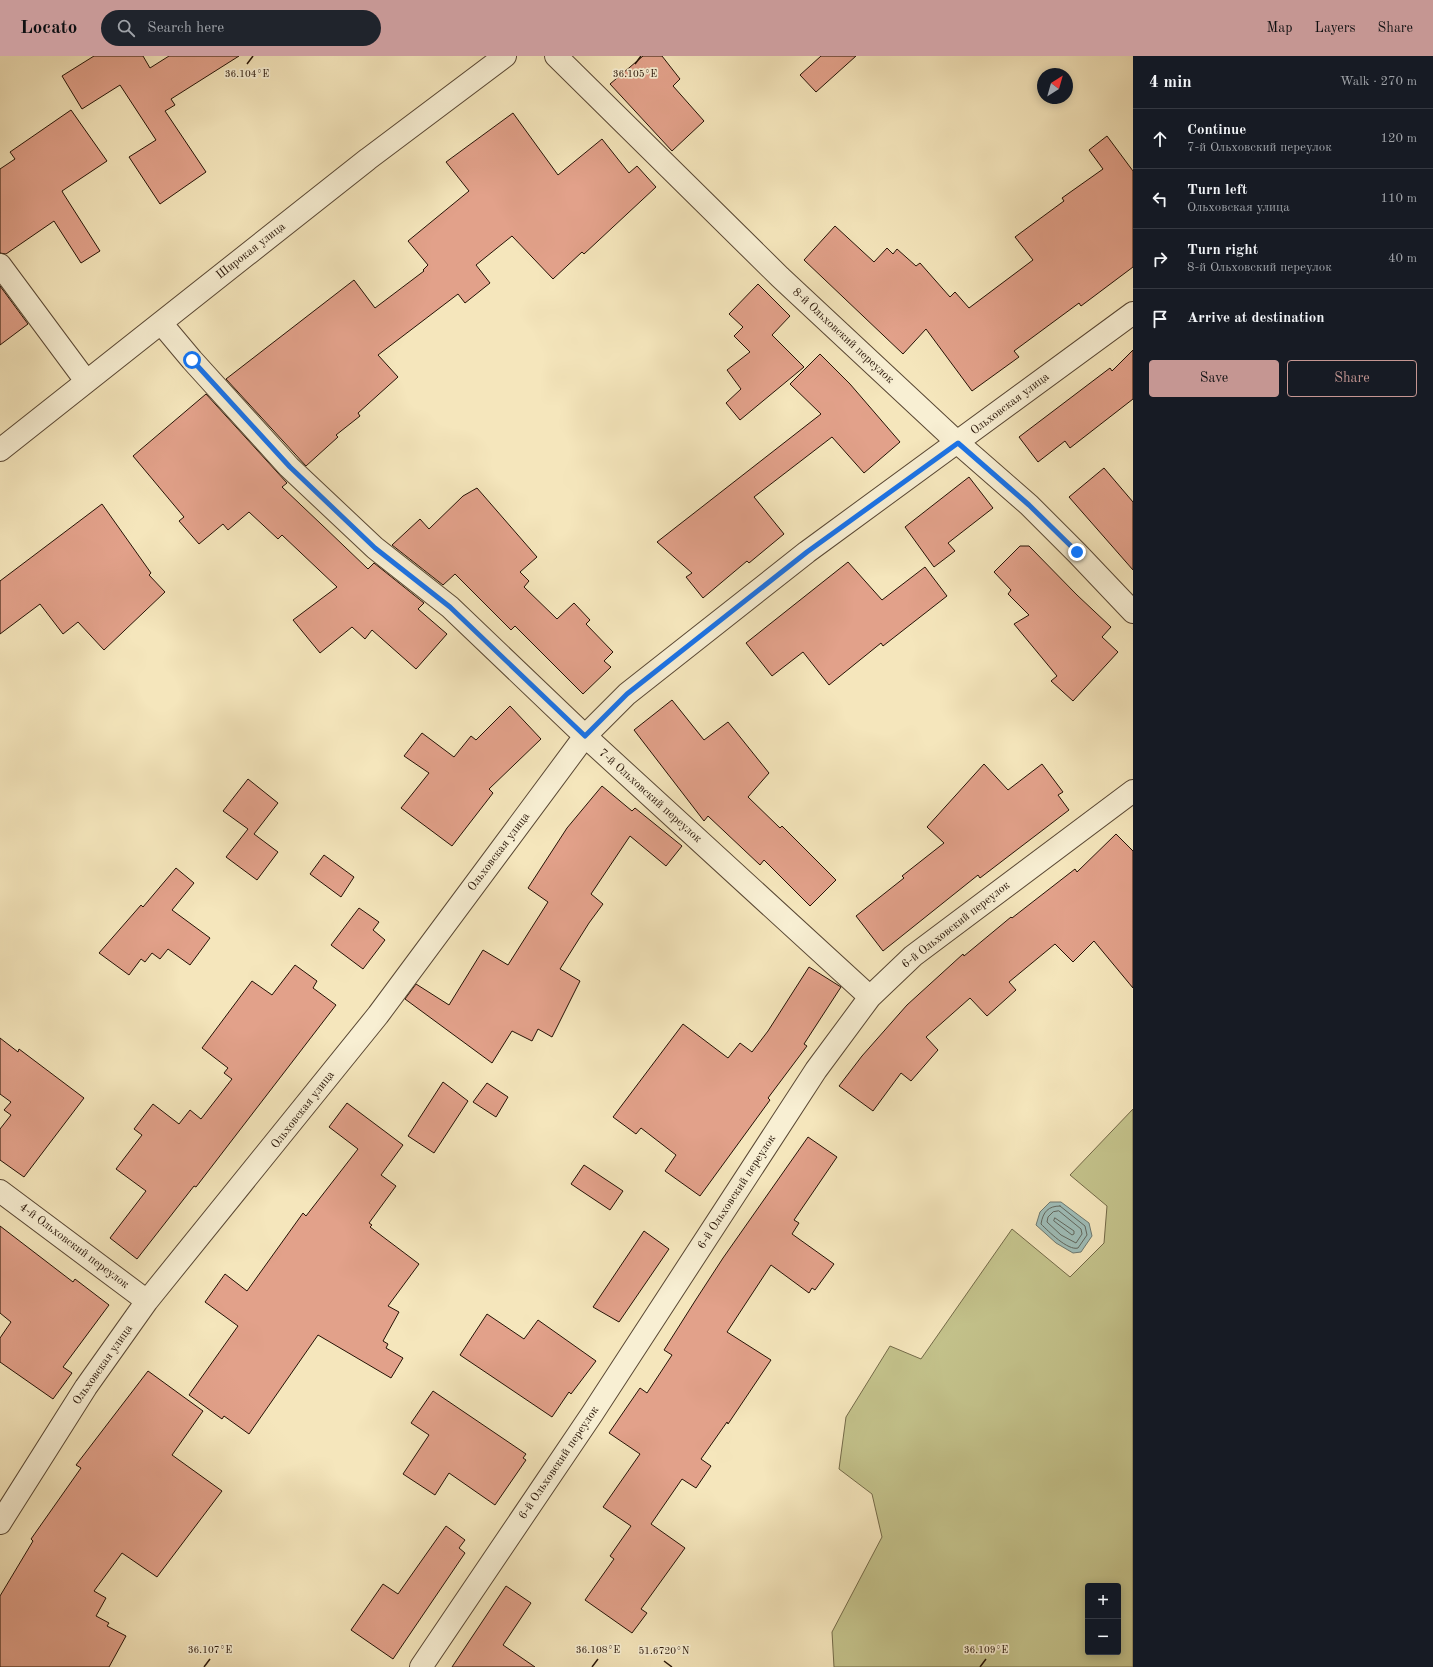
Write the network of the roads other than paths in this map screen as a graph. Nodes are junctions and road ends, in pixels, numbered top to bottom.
1 (505, 56) edge
2 (556, 56) edge
3 (0, 265) edge
4 (1133, 313) edge
5 (160, 323) junction
6 (86, 381) junction
7 (958, 443) junction
8 (0, 450) edge
9 (1133, 612) edge
10 (585, 736) junction
11 (1133, 791) edge
12 (870, 997) junction
13 (0, 1191) edge
14 (147, 1301) junction
15 (0, 1524) edge
16 (421, 1667) edge

1 - 5 street, Широкая улица
2 - 7 street, 8-й Ольховский переулок
3 - 6 street
4 - 7 street, Ольховская улица
5 - 6 street, Широкая улица
5 - 10 street, 7-й Ольховский переулок
6 - 8 street, Широкая улица
7 - 9 street, 8-й Ольховский переулок
7 - 10 street, Ольховская улица
10 - 12 street, 7-й Ольховский переулок
10 - 14 street, Ольховская улица
11 - 12 street, 6-й Ольховский переулок
12 - 16 street, 6-й Ольховский переулок
13 - 14 street, 4-й Ольховский переулок
14 - 15 street, Ольховская улица

